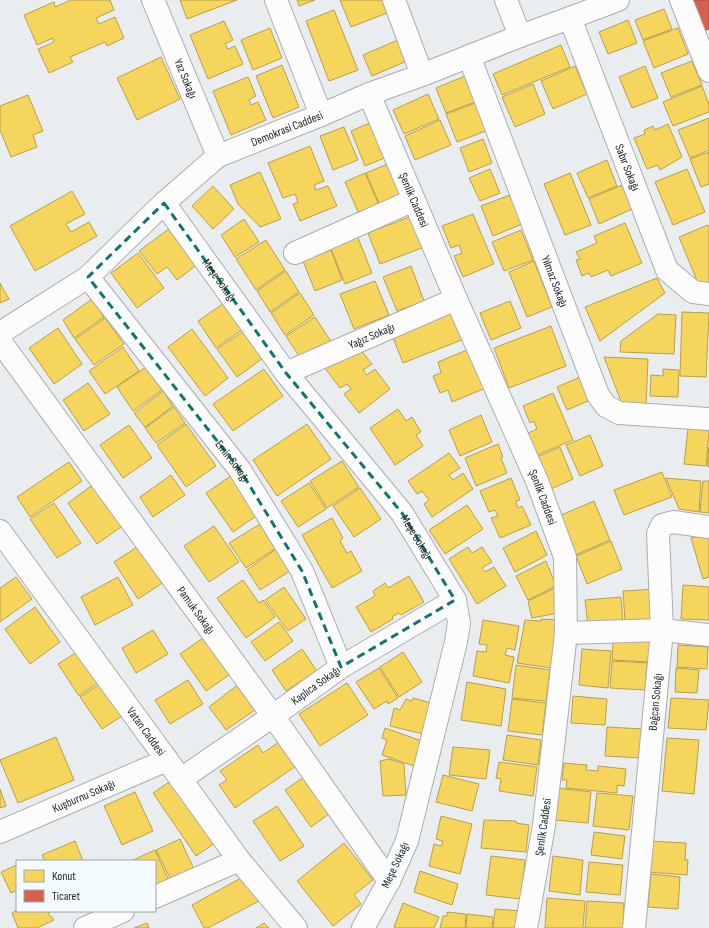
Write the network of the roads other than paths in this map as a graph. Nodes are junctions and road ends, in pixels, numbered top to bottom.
1 (153, 0) edge
2 (276, 0) edge
3 (394, 0) edge
4 (506, 0) edge
5 (618, 0) edge
6 (681, 0) edge
7 (570, 18) junction
8 (520, 36) junction
9 (469, 56) junction
10 (709, 71) edge
11 (422, 75) junction
12 (369, 94) junction
13 (320, 115) junction
14 (218, 156) junction
15 (414, 200) junction
16 (164, 203) junction
17 (295, 252) dead end
18 (88, 277) junction
19 (709, 294) edge
20 (456, 299) junction
21 (0, 333) edge
22 (0, 341) edge
23 (286, 373) junction
24 (709, 419) edge
25 (709, 527) edge
26 (0, 532) edge
27 (455, 600) junction
28 (662, 630) junction
29 (566, 633) junction
30 (709, 635) edge
31 (341, 667) junction
32 (273, 716) junction
33 (167, 760) junction
34 (181, 779) junction
35 (0, 832) edge
36 (239, 860) junction
37 (389, 881) junction
38 (156, 897) edge
39 (122, 912) edge
40 (85, 928) edge
41 (296, 928) edge
42 (363, 928) edge
43 (526, 928) edge
44 (634, 928) edge

1 - 14 street, Yaz Sokağı
2 - 13 street
3 - 11 street
4 - 8 street
5 - 7 street, Demokrasi Caddesi
6 - 10 street
7 - 8 street, Demokrasi Caddesi
7 - 19 street, Sabır Sokağı
8 - 9 street, Demokrasi Caddesi
9 - 11 street, Demokrasi Caddesi
9 - 24 street, Yılmaz Sokağı
11 - 12 street, Demokrasi Caddesi
12 - 13 street, Demokrasi Caddesi
12 - 15 street, Şenlik Caddesi
13 - 14 street, Demokrasi Caddesi
14 - 16 street, Demokrasi Caddesi
15 - 17 street
15 - 20 street, Şenlik Caddesi
16 - 18 street, Demokrasi Caddesi
16 - 23 street, Meşe Sokağı
18 - 21 street, Demokrasi Caddesi
18 - 31 street, Emin Sokağı
20 - 23 street, Yağız Sokağı
20 - 29 street, Şenlik Caddesi
22 - 32 street, Pamuk Sokağı
23 - 27 street, Meşe Sokağı
25 - 28 street, Bağcan Sokağı
26 - 33 street, Vatan Caddesi
27 - 31 street, Kaplıca Sokağı
27 - 37 street, Meşe Sokağı
28 - 29 street
28 - 30 street
28 - 44 street, Bağcan Sokağı
29 - 43 street, Şenlik Caddesi
31 - 32 street, Kaplıca Sokağı
32 - 34 street, Kaplıca Sokağı
32 - 37 street, Pamuk Sokağı
33 - 34 street, Vatan Caddesi
33 - 35 street, Kuşburnu Sokağı
34 - 36 street, Vatan Caddesi
36 - 38 street
36 - 41 street, Vatan Caddesi
37 - 42 street, Meşe Sokağı
39 - 40 street

